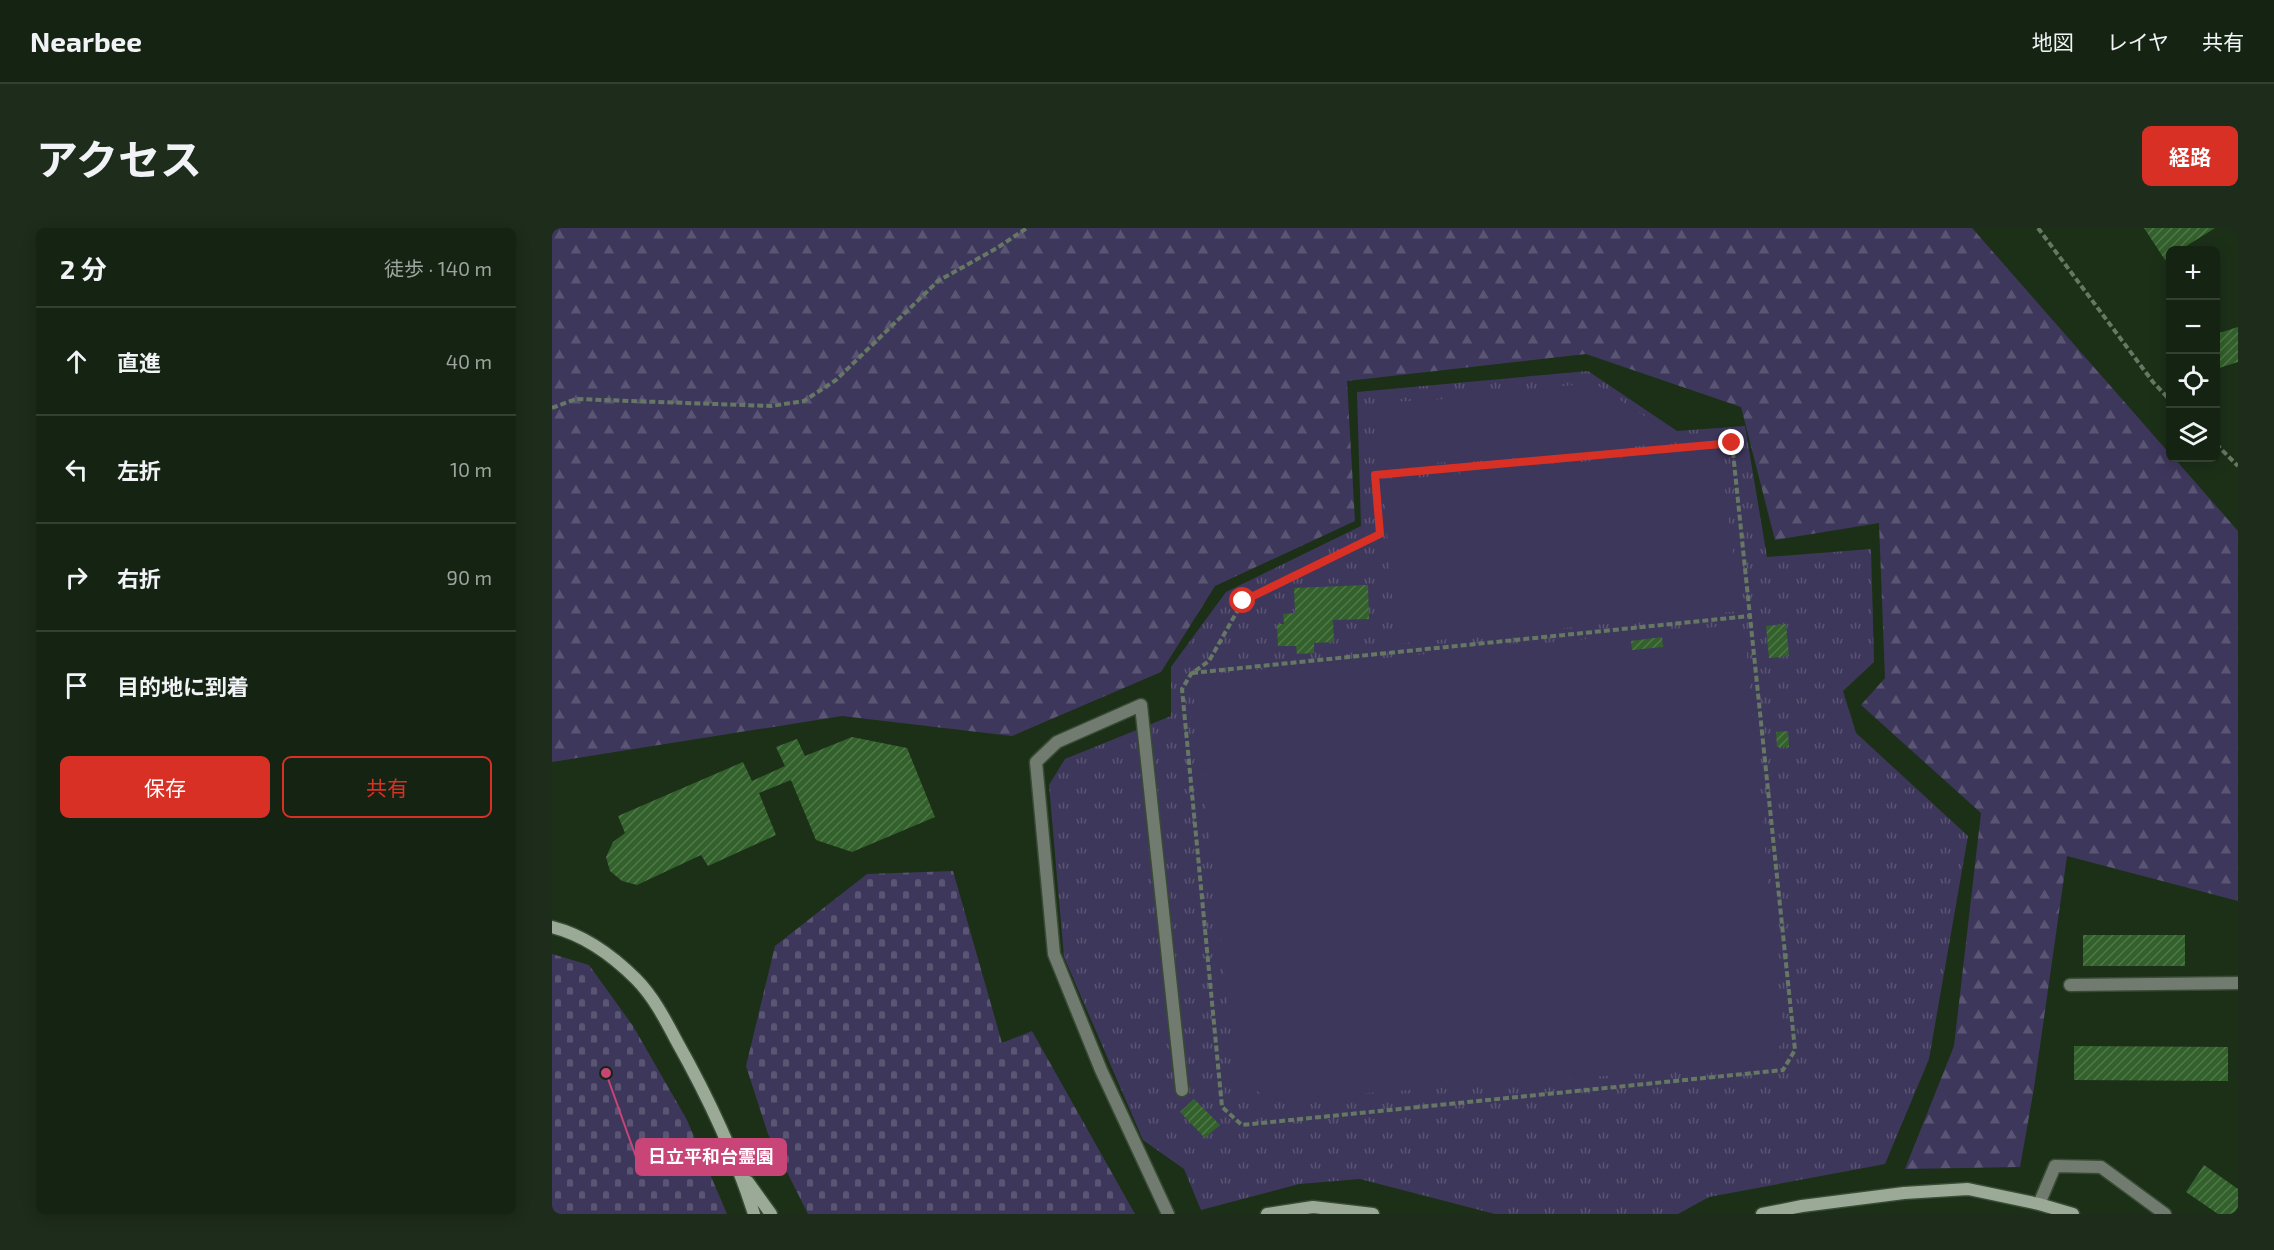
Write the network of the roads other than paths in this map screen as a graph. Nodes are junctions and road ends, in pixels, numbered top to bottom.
1 (552, 927) edge
2 (2238, 983) edge
3 (2070, 985) dead end
4 (1182, 1090) dead end
5 (740, 1172) junction
6 (2039, 1204) junction
7 (754, 1214) edge
8 (771, 1214) edge
9 (1168, 1214) edge
10 (1267, 1214) edge
11 (1373, 1214) edge
12 (1762, 1214) edge
13 (2073, 1214) edge
14 (2165, 1214) edge

1 - 5 street
2 - 3 street
4 - 9 street
5 - 7 street
5 - 8 street
6 - 12 street
6 - 13 street
6 - 14 street
10 - 11 street

